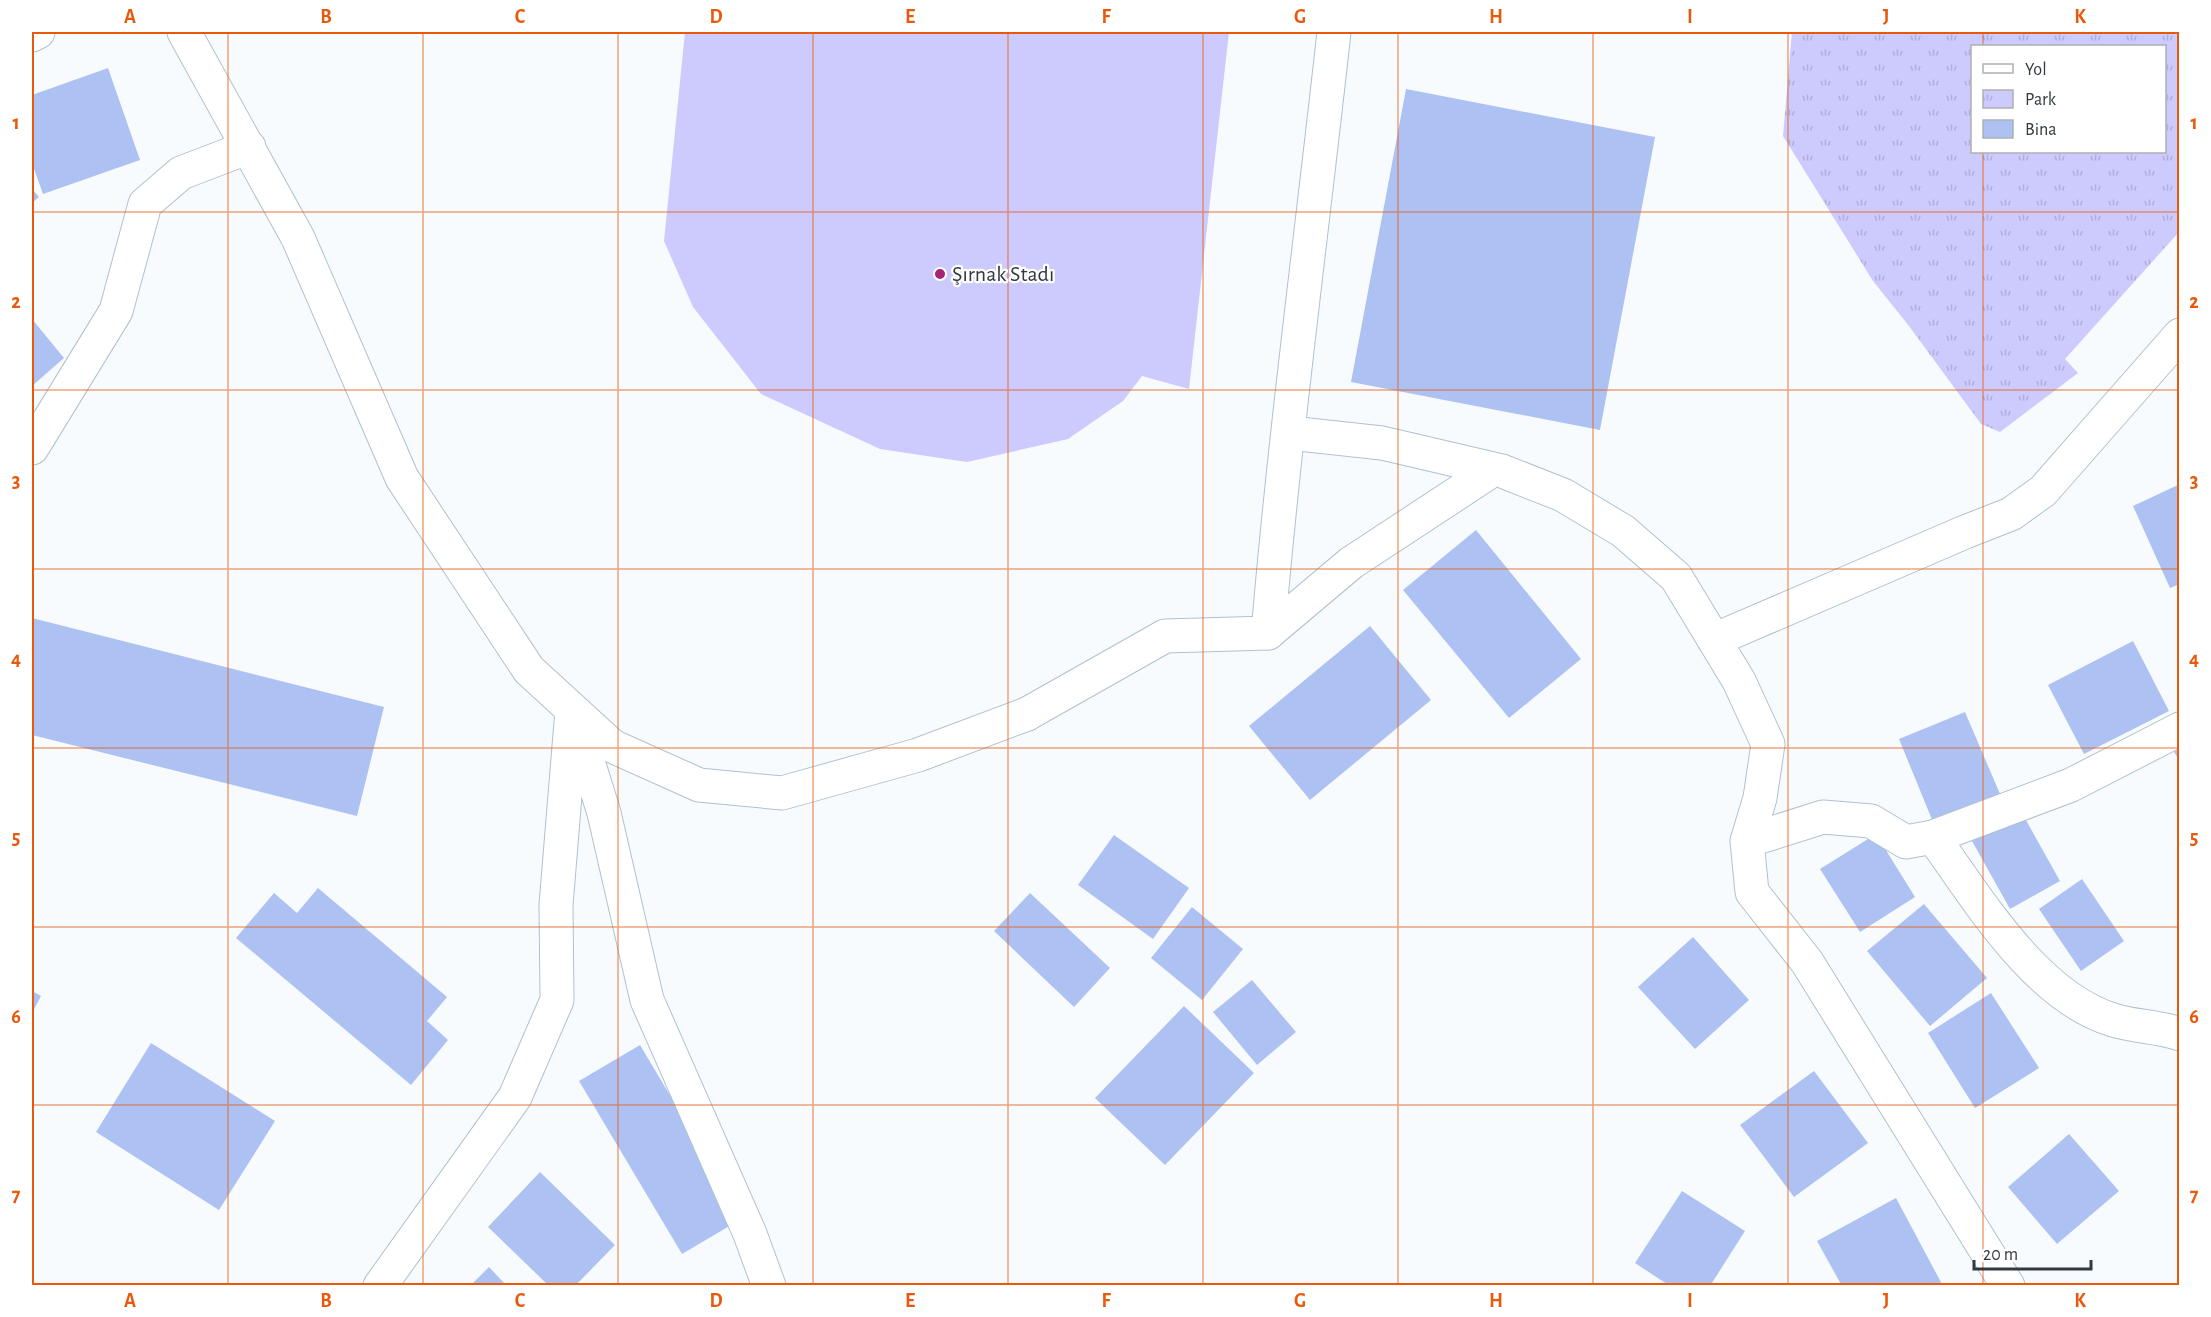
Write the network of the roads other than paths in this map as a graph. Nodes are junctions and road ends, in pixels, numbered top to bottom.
1 (38, 32) edge
2 (184, 32) edge
3 (1334, 32) edge
4 (32, 36) edge
5 (249, 147) junction
6 (2180, 335) edge
7 (1290, 434) junction
8 (32, 448) edge
9 (1491, 471) junction
10 (1268, 633) junction
11 (1714, 640) junction
12 (572, 710) junction
13 (2180, 729) edge
14 (1933, 837) junction
15 (1746, 842) junction
16 (2180, 1034) edge
17 (380, 1286) edge
18 (769, 1286) edge
19 (2008, 1286) edge

1 - 4 street
2 - 5 street
3 - 7 street
5 - 8 street
5 - 12 street
6 - 11 street
7 - 9 street
7 - 10 street
9 - 10 street
9 - 11 street
10 - 12 street
11 - 15 street
12 - 17 street
12 - 18 street
13 - 14 street
14 - 15 street
14 - 16 street
15 - 19 street

